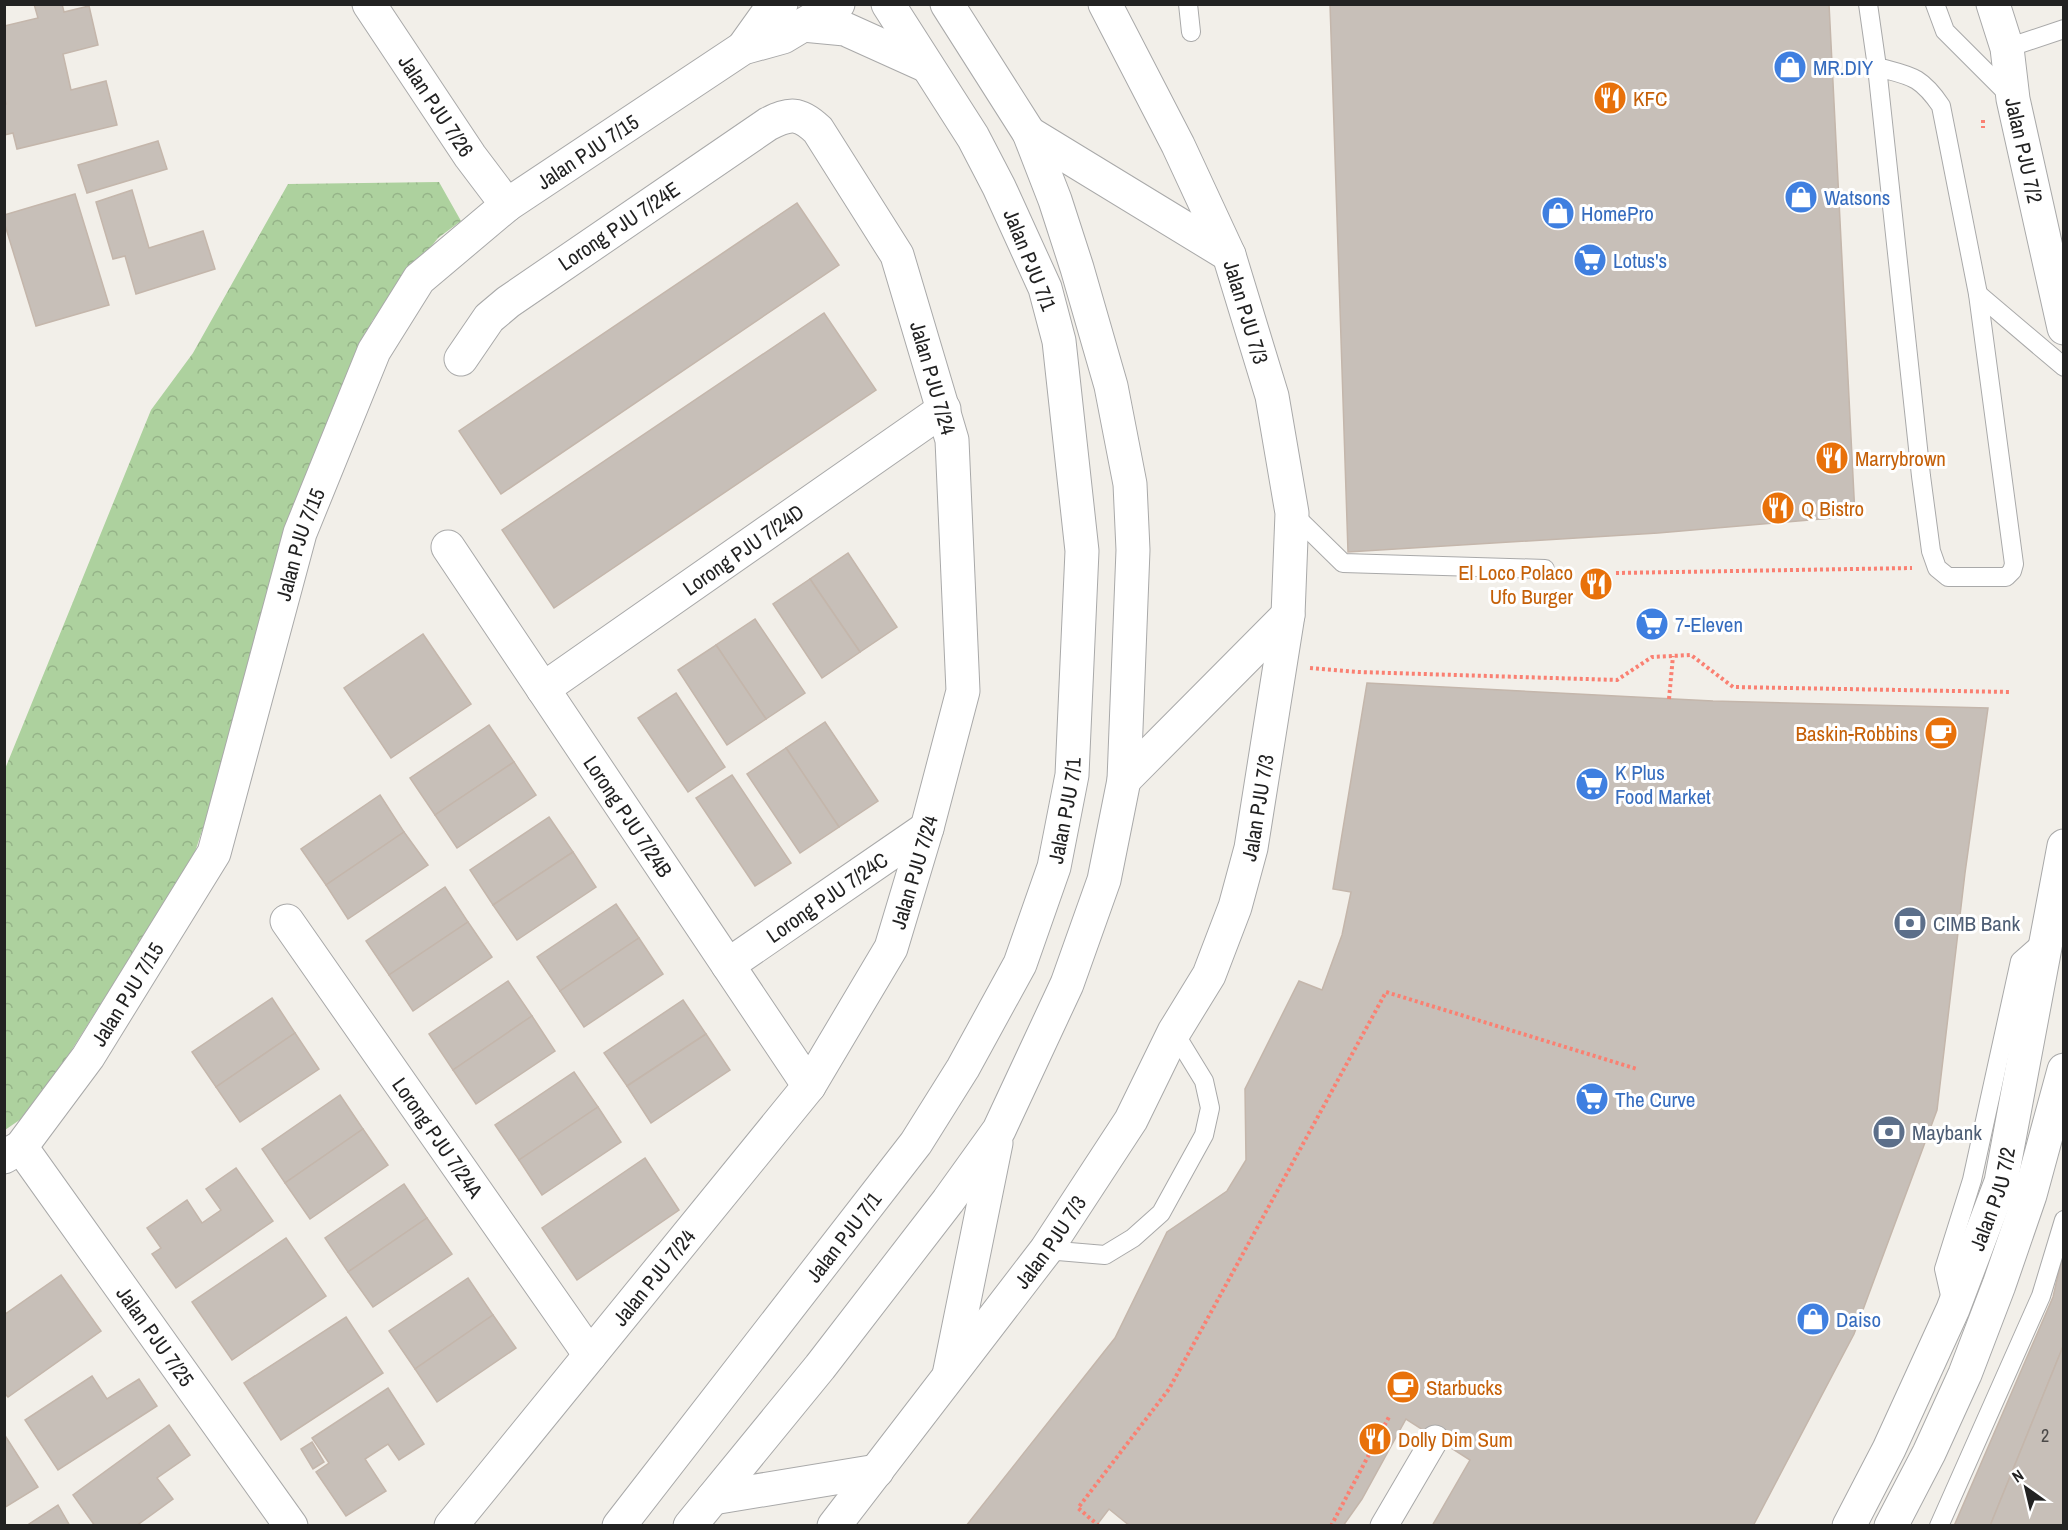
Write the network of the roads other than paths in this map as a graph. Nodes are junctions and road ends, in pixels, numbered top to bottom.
1 (838, 4) edge
2 (888, 4) edge
3 (947, 4) edge
4 (1105, 4) edge
5 (1188, 4) edge
6 (1868, 4) edge
7 (1935, 4) edge
8 (1993, 4) edge
9 (379, 8) edge
10 (792, 15) edge
11 (2064, 29) edge
12 (1191, 32) dead end
13 (2007, 48) junction
14 (927, 66) junction
15 (1877, 67) junction
16 (2013, 99) junction
17 (796, 115) joint
18 (1029, 134) junction
19 (507, 205) junction
20 (1229, 255) junction
21 (1978, 294) junction
22 (2060, 303) edge
23 (2064, 328) edge
24 (461, 359) dead end
25 (2064, 368) edge
26 (944, 409) junction
27 (1292, 513) junction
28 (448, 547) dead end
29 (1545, 569) dead end
30 (1288, 615) junction
31 (543, 689) junction
32 (1124, 780) junction
33 (927, 828) junction
34 (2064, 846) edge
35 (286, 921) dead end
36 (728, 965) junction
37 (1174, 1032) junction
38 (2064, 1070) edge
39 (809, 1086) junction
40 (999, 1130) junction
41 (13, 1152) edge
42 (2064, 1220) edge
43 (1046, 1250) junction
44 (590, 1355) junction
45 (949, 1375) junction
46 (1435, 1439) dead end
47 (877, 1471) junction
48 (713, 1498) junction
49 (291, 1526) edge
50 (451, 1526) edge
51 (619, 1526) edge
52 (690, 1526) edge
53 (834, 1526) edge
54 (1384, 1526) edge
55 (1849, 1526) edge
56 (1891, 1526) edge
57 (1939, 1526) edge

1 - 10 street, Jalan PJU 7/15
2 - 14 street, Jalan PJU 7/1
3 - 18 street, Jalan PJU 7/1
4 - 20 street, Jalan PJU 7/3
5 - 12 lane
6 - 15 lane
7 - 16 lane
8 - 13 street, Jalan PJU 7/2
9 - 19 street, Jalan PJU 7/26
10 - 14 street
10 - 19 street, Jalan PJU 7/15
11 - 13 lane
13 - 16 street, Jalan PJU 7/2
14 - 51 street, Jalan PJU 7/1
15 - 21 lane
15 - 21 lane
16 - 22 street, Jalan PJU 7/2
17 - 24 street, Lorong PJU 7/24E
17 - 26 street, Jalan PJU 7/24
18 - 20 street
18 - 32 street, Jalan PJU 7/1
19 - 41 street, Jalan PJU 7/15
20 - 27 street, Jalan PJU 7/3
21 - 25 lane
22 - 23 street, Jalan PJU 7/2
26 - 31 street, Lorong PJU 7/24D
26 - 33 street, Jalan PJU 7/24
27 - 29 lane
27 - 30 street, Jalan PJU 7/3
28 - 31 street, Lorong PJU 7/24B
30 - 32 street
30 - 37 street, Jalan PJU 7/3
31 - 36 street, Lorong PJU 7/24B
32 - 40 street, Jalan PJU 7/1
33 - 36 street, Lorong PJU 7/24C
33 - 39 street, Jalan PJU 7/24
34 - 55 street, Jalan PJU 7/2
35 - 44 street, Lorong PJU 7/24A
36 - 39 street, Lorong PJU 7/24B
37 - 43 street, Jalan PJU 7/3
37 - 43 lane
38 - 56 street, Jalan PJU 7/2
39 - 44 street, Jalan PJU 7/24
40 - 45 street
40 - 48 street, Jalan PJU 7/1
41 - 49 street, Jalan PJU 7/25
42 - 57 lane
43 - 45 street, Jalan PJU 7/3
44 - 50 street, Jalan PJU 7/24
45 - 47 street, Jalan PJU 7/3
46 - 54 street
47 - 48 street
47 - 53 street, Jalan PJU 7/3
48 - 52 street, Jalan PJU 7/1

